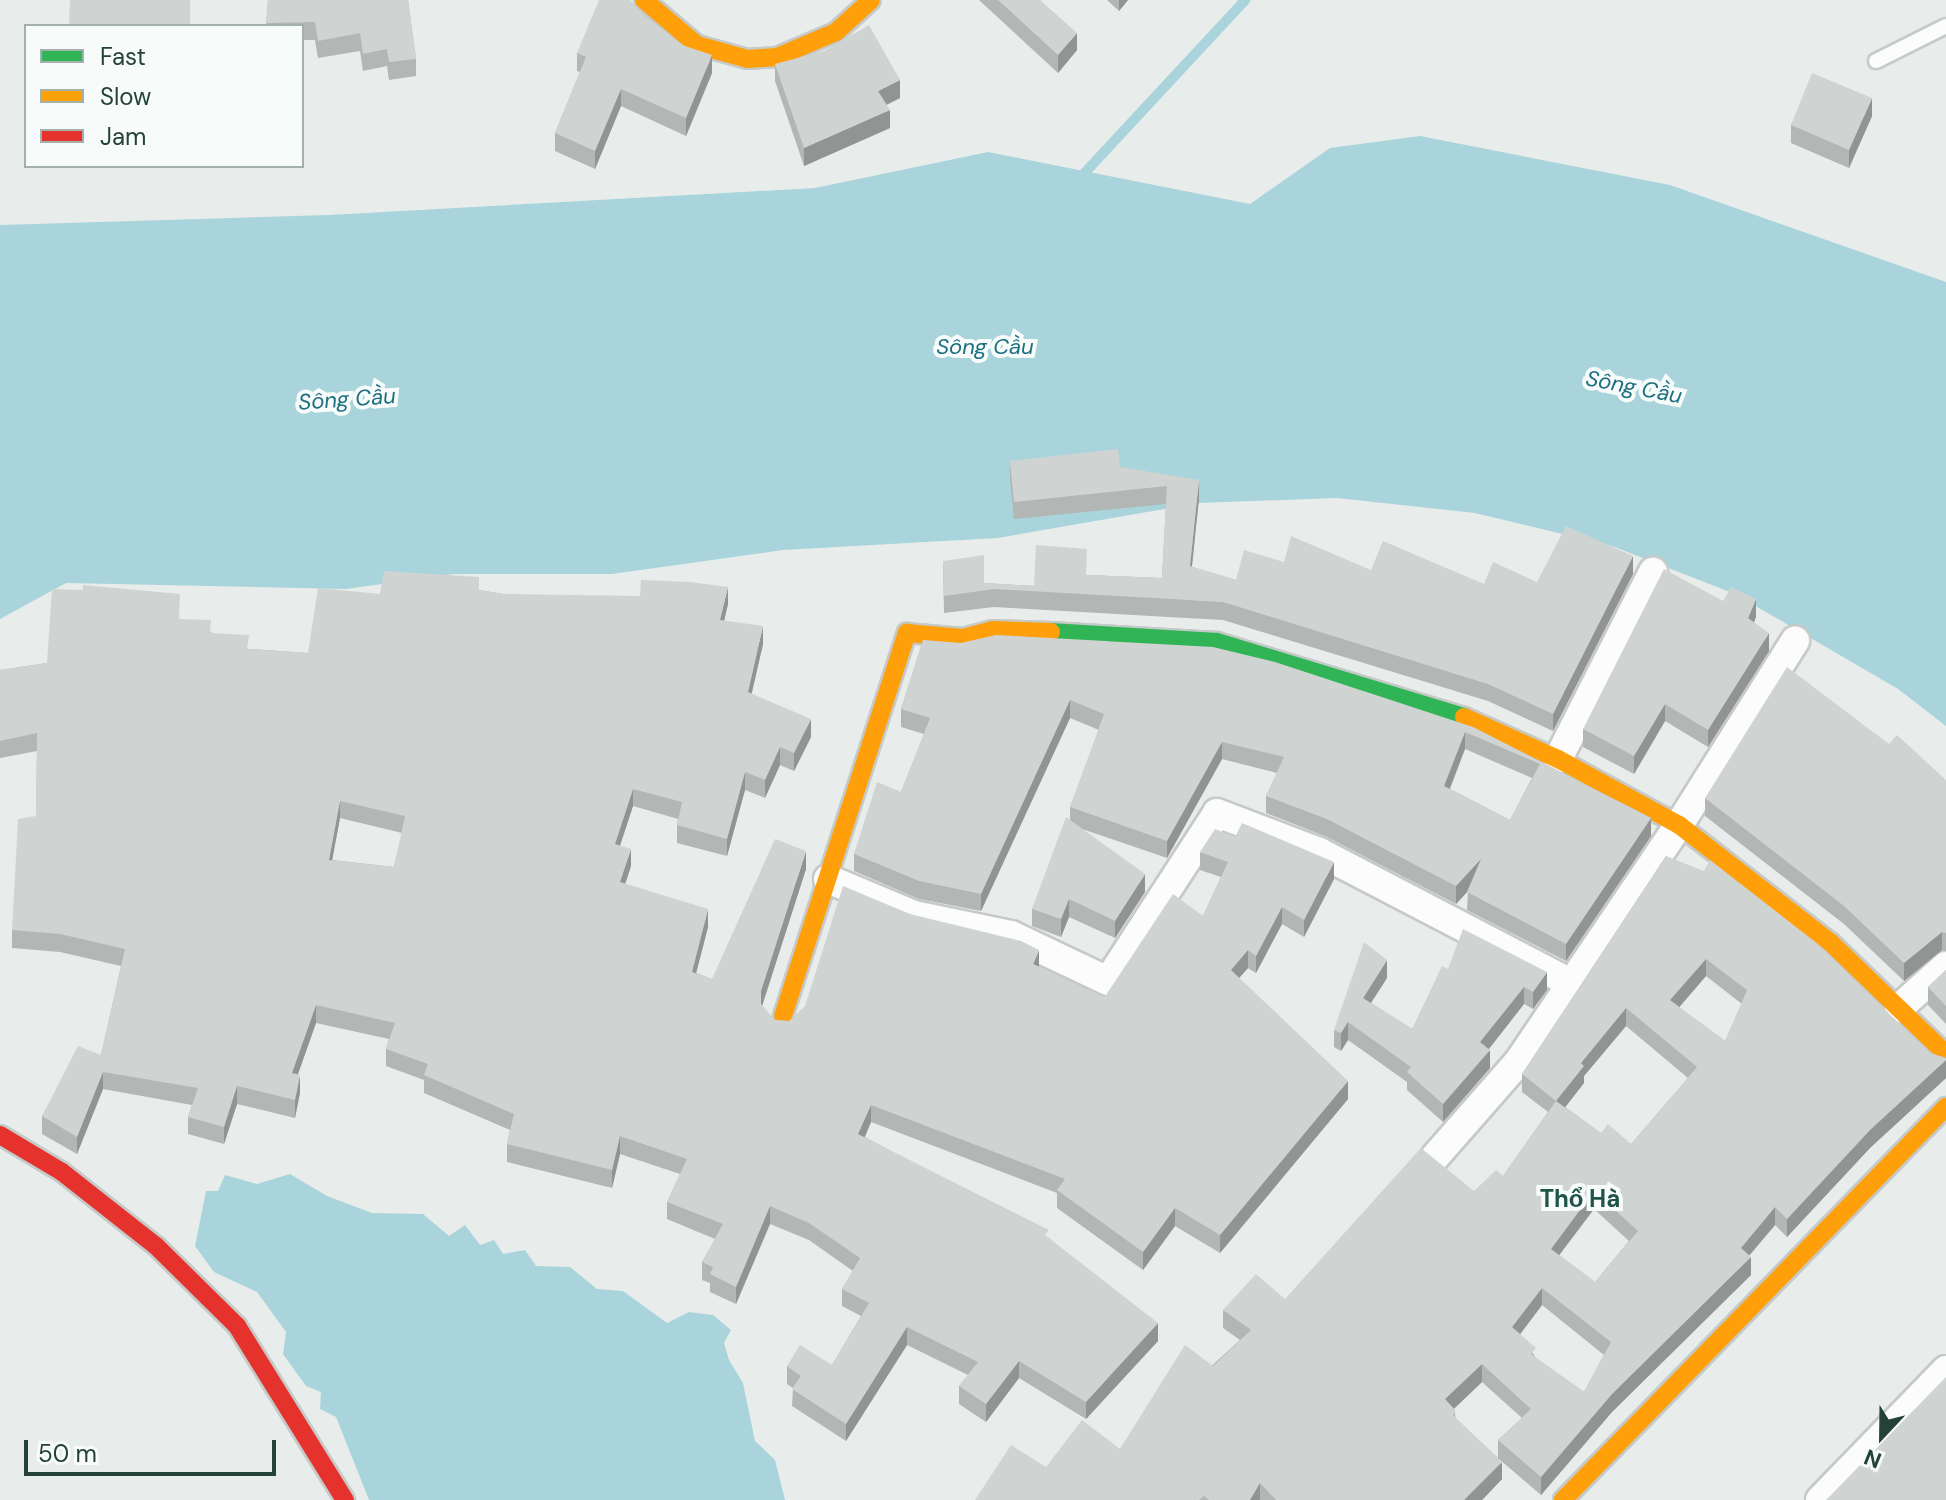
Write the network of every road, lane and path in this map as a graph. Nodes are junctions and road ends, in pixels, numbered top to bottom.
1 (644, 0) edge
2 (871, 0) edge
3 (1946, 26) edge
4 (1876, 61) dead end
5 (1653, 572) dead end
6 (1795, 641) dead end
7 (1558, 759) junction
8 (1679, 825) junction
9 (828, 879) junction
10 (1946, 966) edge
11 (1571, 983) junction
12 (1899, 1008) junction
13 (783, 1016) dead end
14 (1946, 1054) edge
15 (1946, 1107) edge
16 (0, 1135) edge
17 (1435, 1157) edge
18 (1946, 1370) edge
19 (345, 1500) edge
20 (1563, 1500) edge
21 (1820, 1500) edge

1 - 2 street
3 - 4 lane
5 - 7 street
6 - 8 street
7 - 8 street
7 - 9 street
8 - 11 street
8 - 12 street
9 - 11 street
9 - 13 street
10 - 12 street
11 - 17 street
12 - 14 street
15 - 20 street
16 - 19 street
18 - 21 street

